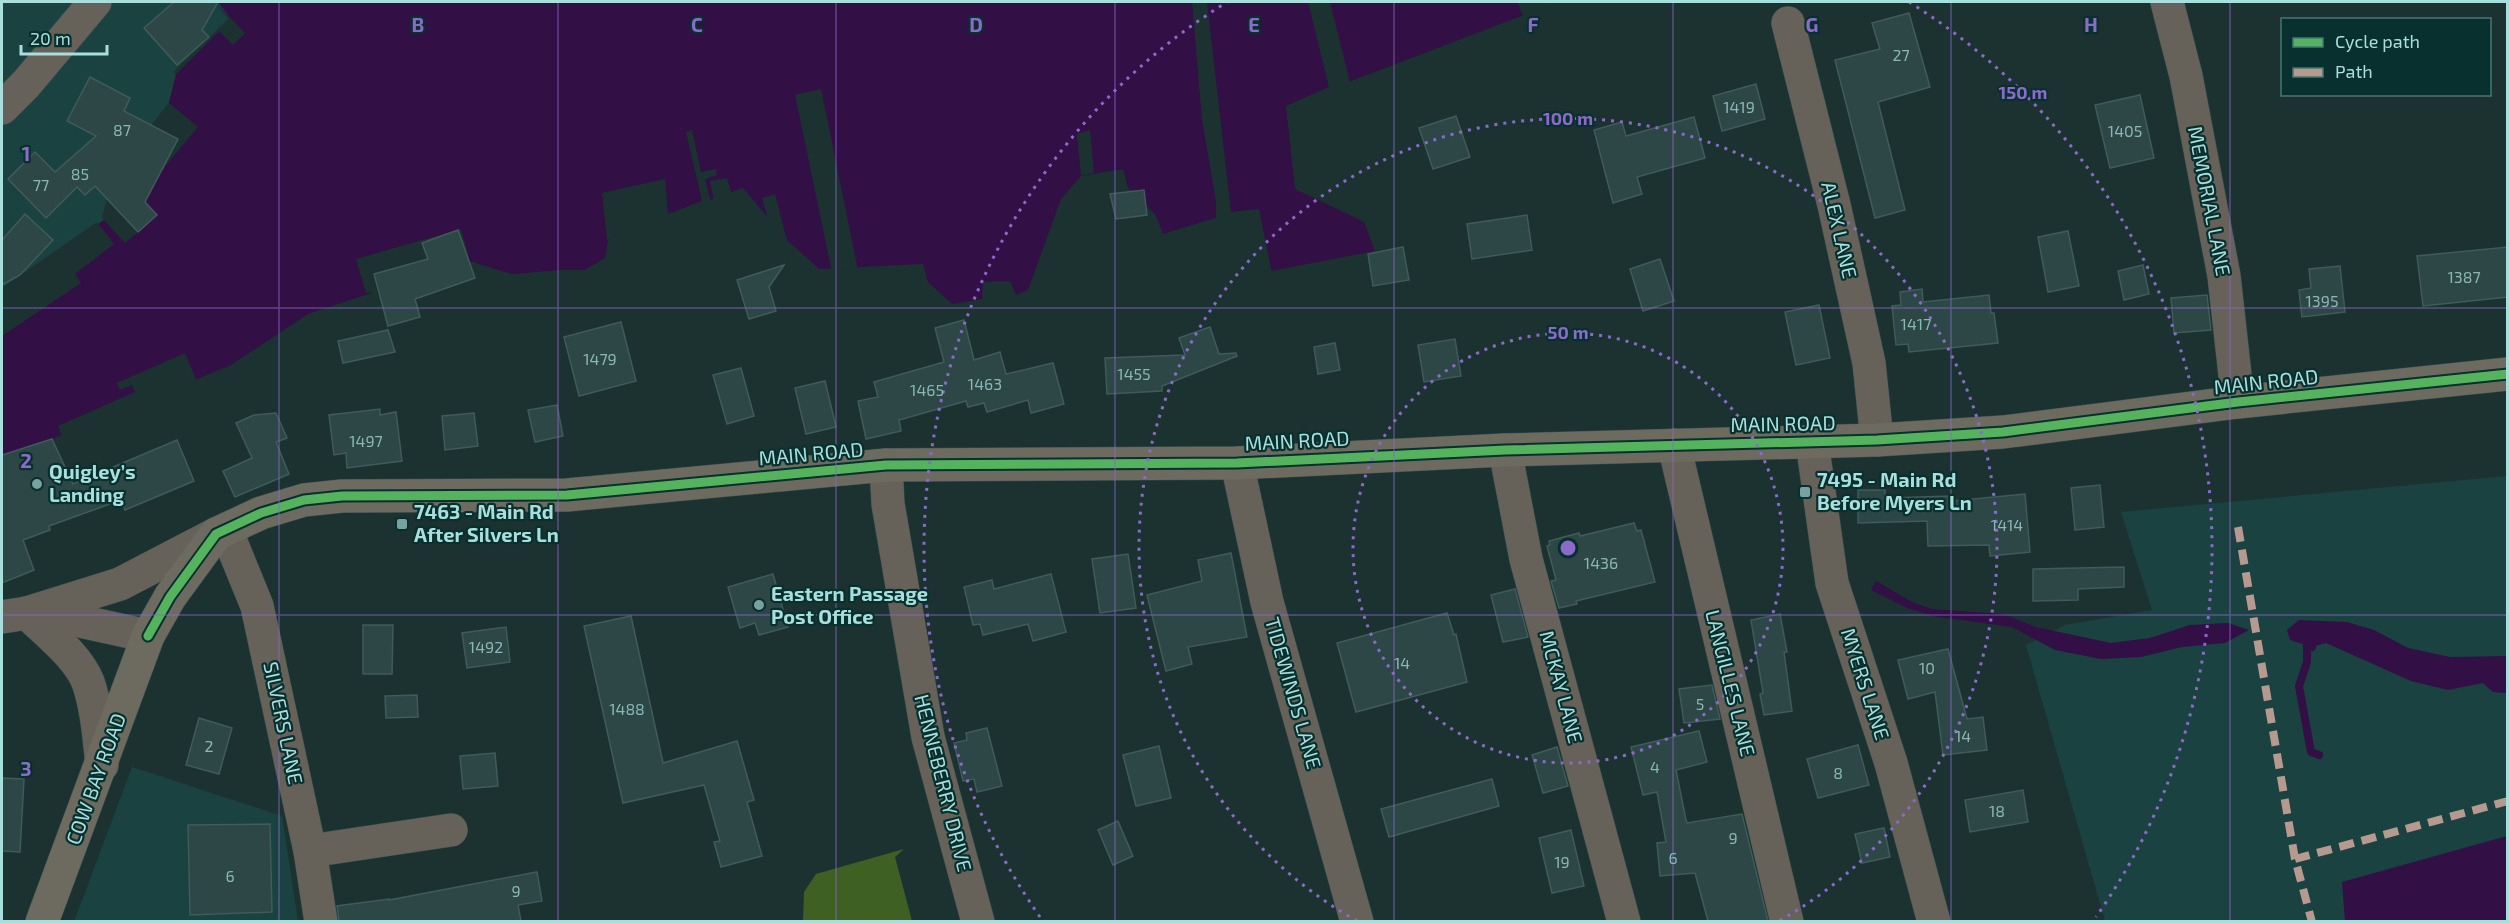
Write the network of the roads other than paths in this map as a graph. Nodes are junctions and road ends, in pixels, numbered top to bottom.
1 (95, 2) edge
2 (2167, 2) edge
3 (1788, 23) dead end
4 (2, 108) edge
5 (2508, 374) edge
6 (2238, 402) junction
7 (1877, 440) junction
8 (1812, 442) junction
9 (1674, 445) junction
10 (1505, 450) junction
11 (1237, 463) junction
12 (886, 465) junction
13 (221, 532) junction
14 (14, 615) edge
15 (148, 636) junction
16 (102, 765) junction
17 (451, 830) dead end
18 (310, 851) junction
19 (42, 921) edge
20 (321, 921) edge
21 (978, 921) edge
22 (1357, 921) edge
23 (1624, 921) edge
24 (1787, 921) edge
25 (1934, 921) edge

1 - 4 street
2 - 6 street, MEMORIAL LANE
3 - 7 street, ALEX LANE
5 - 6 main road, MAIN ROAD
6 - 7 main road, MAIN ROAD
7 - 8 main road, MAIN ROAD
8 - 9 main road, MAIN ROAD
8 - 25 street, MYERS LANE
9 - 10 main road, MAIN ROAD
9 - 24 street, LANGILLES LANE
10 - 11 main road, MAIN ROAD
10 - 23 street, MCKAY LANE
11 - 12 main road, MAIN ROAD
11 - 22 street, TIDEWINDS LANE
12 - 13 main road, MAIN ROAD
12 - 21 street, HENNEBERRY DRIVE
13 - 14 street
13 - 15 main road, MAIN ROAD
13 - 18 street, SILVERS LANE
14 - 15 street
14 - 16 street
15 - 16 main road, COW BAY ROAD
16 - 19 main road, COW BAY ROAD
17 - 18 street
18 - 20 street, SILVERS LANE

